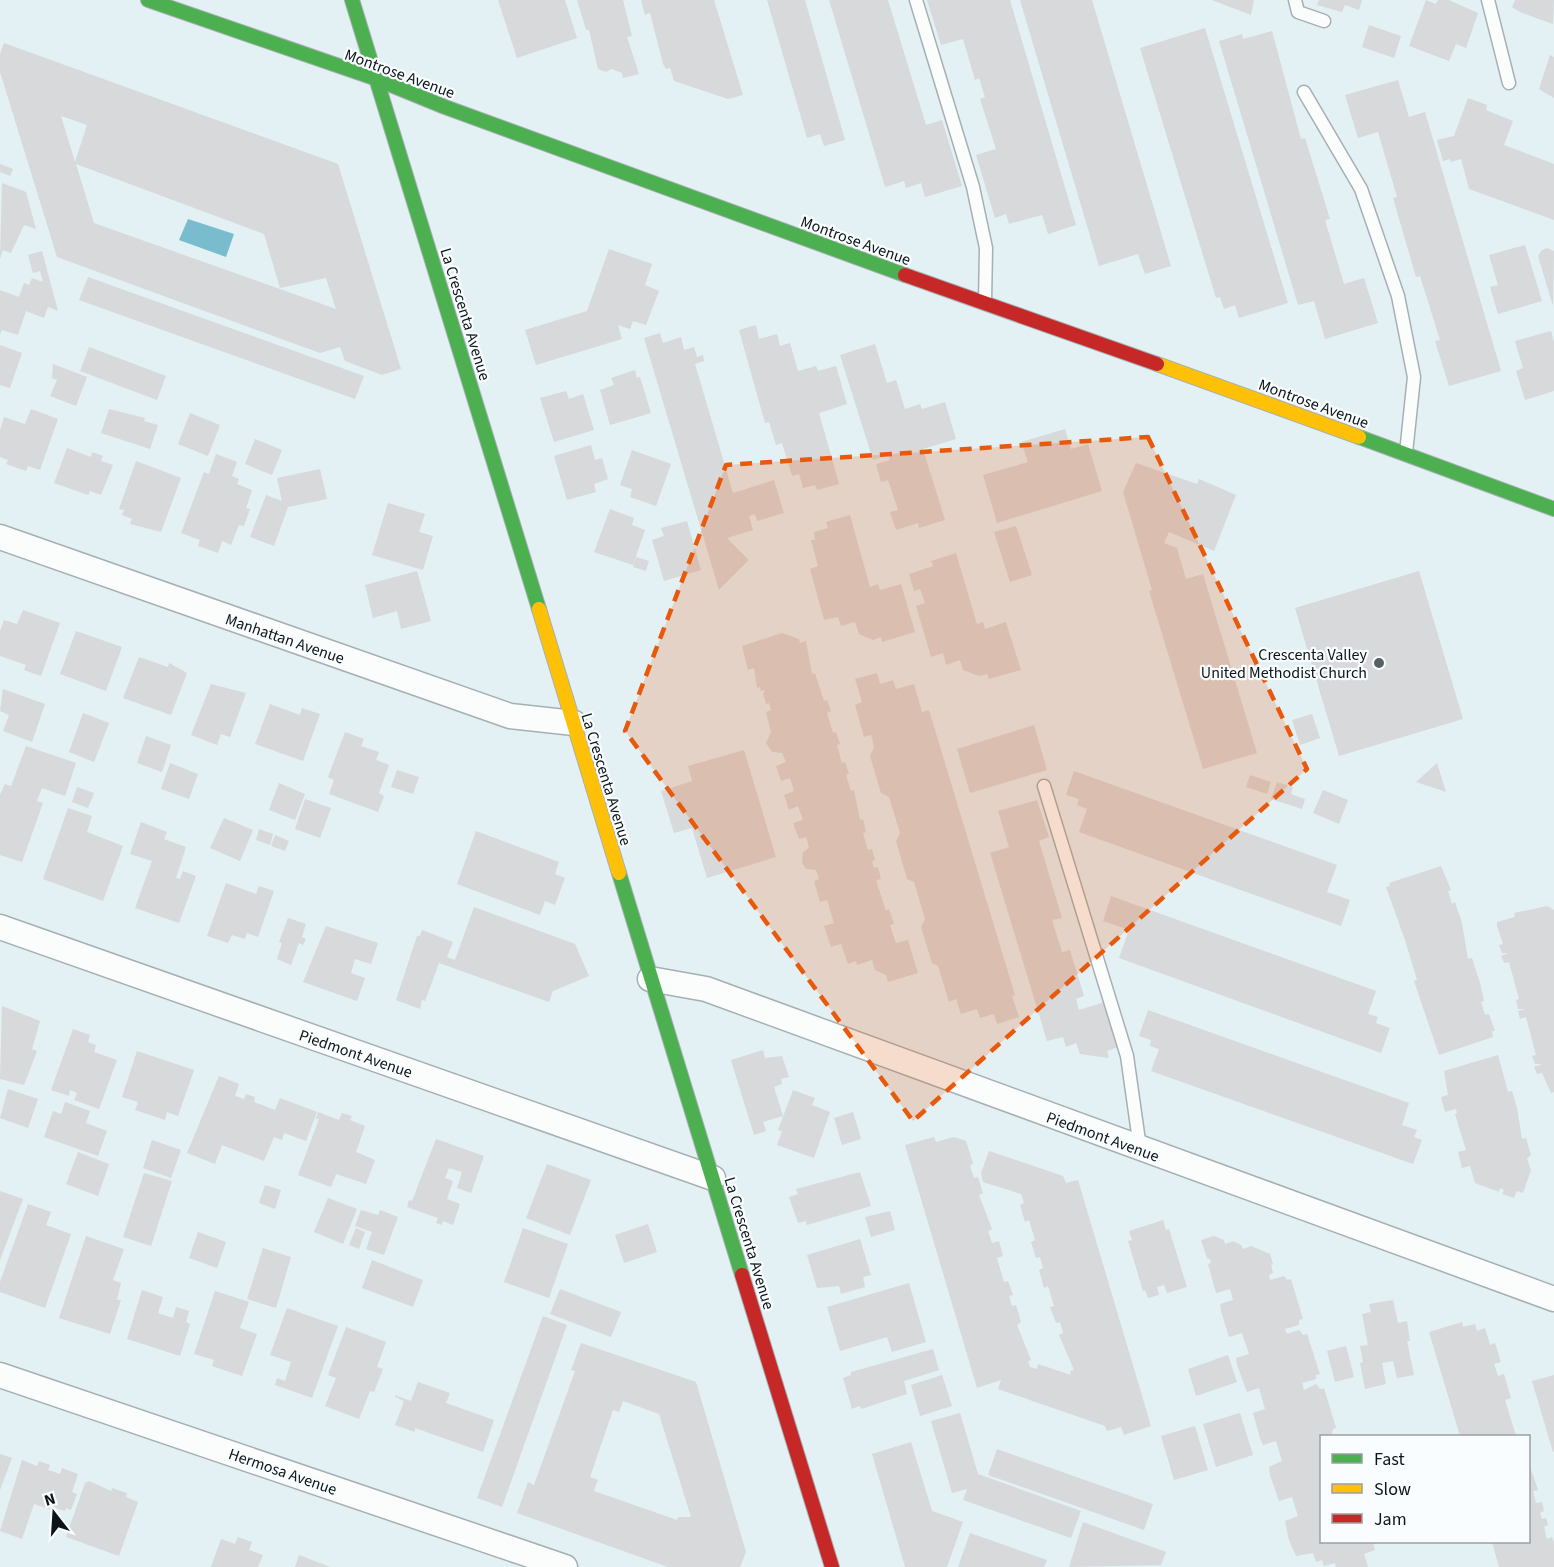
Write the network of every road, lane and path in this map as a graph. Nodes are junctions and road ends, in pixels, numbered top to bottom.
1 (148, 0) edge
2 (352, 0) edge
3 (916, 0) edge
4 (1295, 0) edge
5 (1488, 0) edge
6 (1324, 21) dead end
7 (374, 78) junction
8 (1509, 83) dead end
9 (1304, 92) dead end
10 (985, 303) junction
11 (1406, 453) junction
12 (1554, 509) edge
13 (0, 537) edge
14 (574, 723) junction
15 (1044, 786) dead end
16 (0, 927) edge
17 (650, 979) junction
18 (1140, 1149) junction
19 (713, 1178) junction
20 (1554, 1299) edge
21 (0, 1375) edge
22 (565, 1567) edge
23 (832, 1567) edge

1 - 7 main road, Montrose Avenue
2 - 7 main road, La Crescenta Avenue
3 - 10 lane
4 - 6 lane
5 - 8 lane
7 - 10 main road, Montrose Avenue
7 - 14 main road, La Crescenta Avenue
9 - 11 lane
10 - 11 main road, Montrose Avenue
11 - 12 main road, Montrose Avenue
13 - 14 street, Manhattan Avenue
14 - 17 main road, La Crescenta Avenue
15 - 18 lane
16 - 19 street, Piedmont Avenue
17 - 18 street, Piedmont Avenue
17 - 19 main road, La Crescenta Avenue
18 - 20 street, Piedmont Avenue
19 - 23 main road, La Crescenta Avenue
21 - 22 street, Hermosa Avenue

